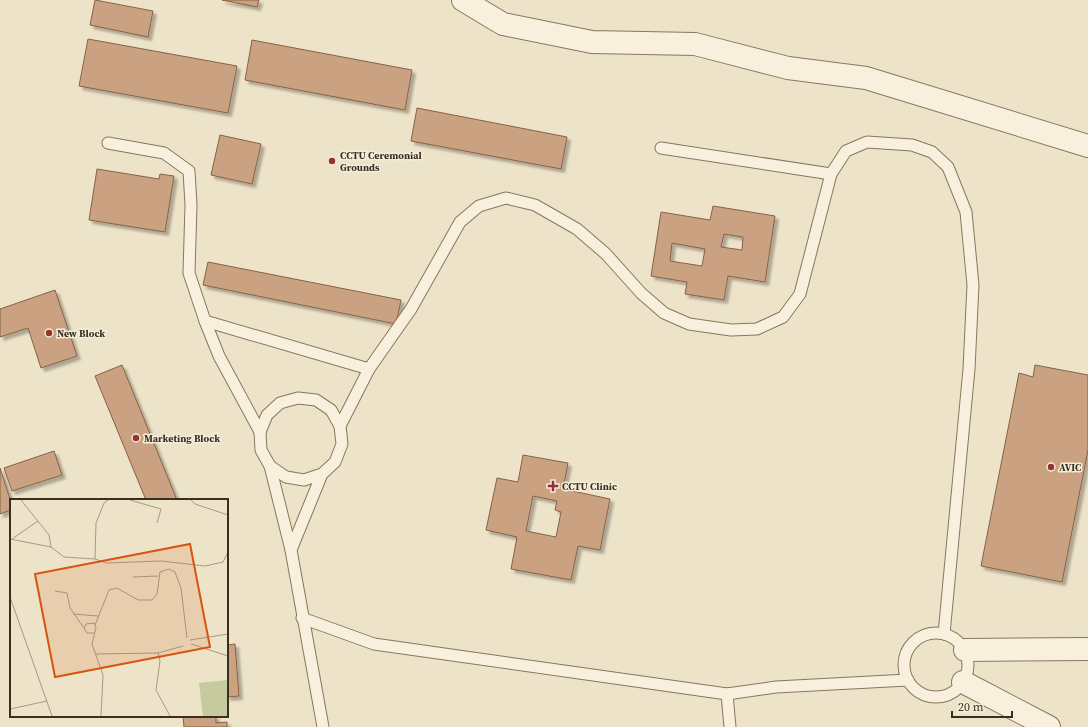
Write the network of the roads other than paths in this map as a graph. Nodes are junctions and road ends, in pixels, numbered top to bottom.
1 (463, 0) edge
2 (108, 143) dead end
3 (1088, 146) edge
4 (661, 148) dead end
5 (831, 174) junction
6 (204, 321) junction
7 (369, 369) junction
8 (340, 426) junction
9 (260, 432) junction
10 (270, 466) junction
11 (322, 474) junction
12 (291, 550) junction
13 (302, 618) junction
14 (944, 634) junction
15 (1088, 649) edge
16 (965, 650) junction
17 (908, 680) junction
18 (963, 682) junction
19 (727, 694) junction
20 (323, 727) edge
21 (730, 727) edge
22 (1049, 727) edge

1 - 3 street
2 - 6 lane
4 - 5 lane
5 - 7 lane
5 - 14 lane
6 - 7 lane
6 - 9 lane
7 - 8 lane
8 - 9 lane
8 - 11 lane
9 - 10 lane
10 - 11 lane
10 - 12 lane
11 - 12 lane
12 - 13 lane
13 - 19 lane
13 - 20 lane
14 - 16 lane
14 - 17 lane
15 - 16 street
16 - 18 lane
17 - 18 lane
17 - 19 lane
18 - 22 street
19 - 21 lane

